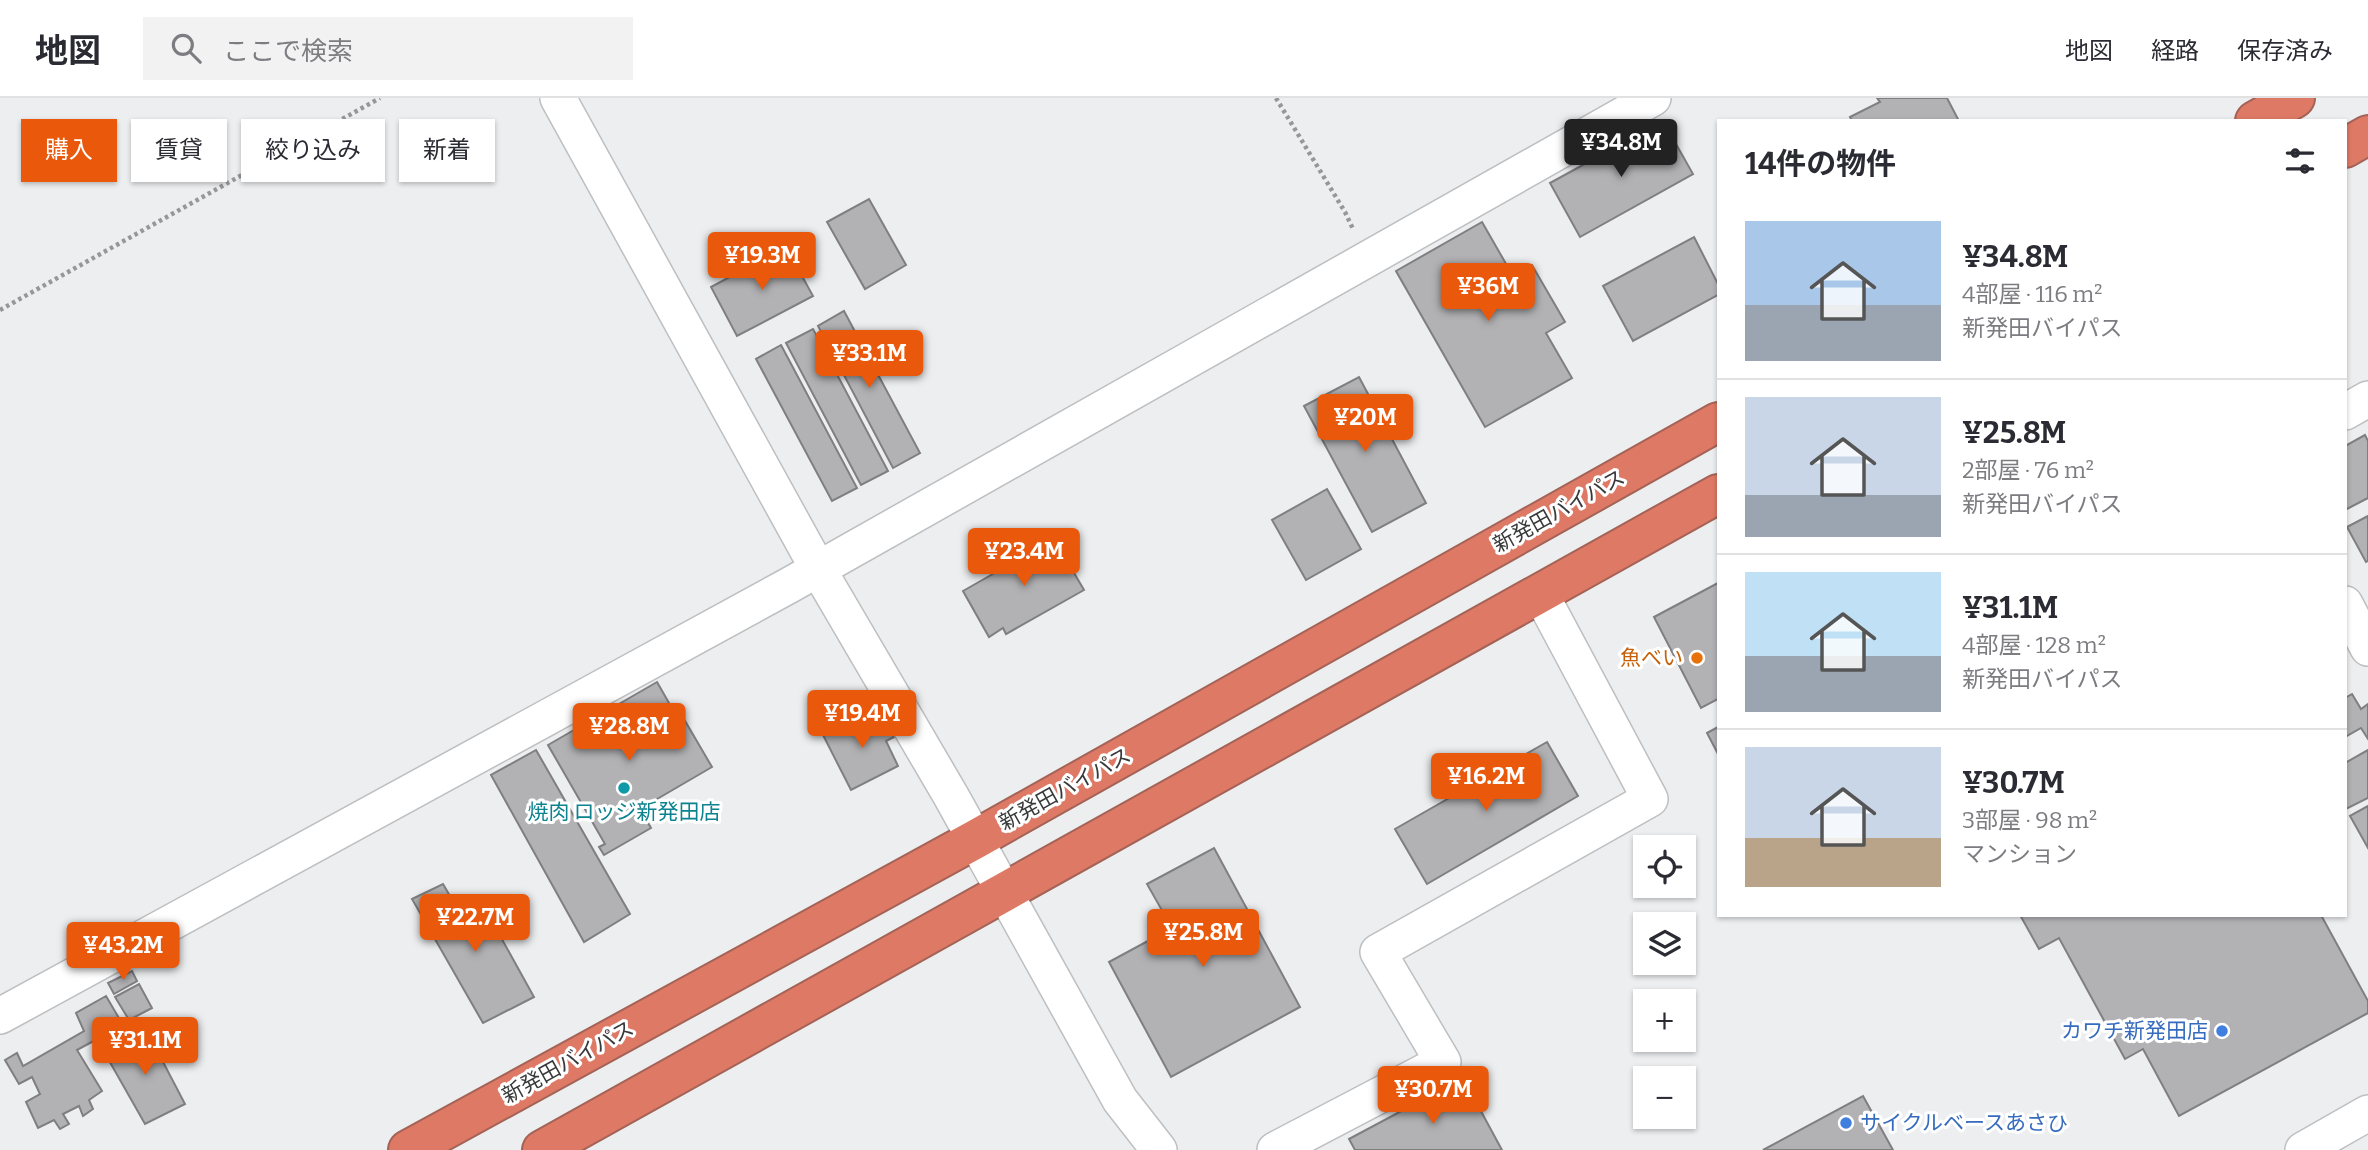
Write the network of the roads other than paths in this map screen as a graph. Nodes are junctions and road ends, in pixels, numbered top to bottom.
1 (558, 98) edge
2 (1653, 98) edge
3 (2295, 98) edge
4 (2258, 119) edge
5 (2368, 135) edge
6 (2347, 147) edge
7 (2368, 399) edge
8 (2347, 411) edge
9 (1717, 423) edge
10 (1717, 495) edge
11 (818, 569) junction
12 (1540, 593) junction
13 (2347, 608) edge
14 (2368, 648) edge
15 (976, 839) junction
16 (1005, 890) junction
17 (0, 1016) edge
18 (2368, 1113) edge
19 (408, 1150) edge
20 (542, 1150) edge
21 (1159, 1150) edge
22 (1275, 1150) edge
23 (2303, 1150) edge

1 - 11 street
2 - 11 street
3 - 4 highway
5 - 6 highway
7 - 8 street
9 - 15 highway, 新発田バイパス
10 - 12 highway
11 - 15 street
11 - 17 street
12 - 16 highway
12 - 22 street
13 - 14 street
15 - 16 street
15 - 19 highway, 新発田バイパス
16 - 20 highway
16 - 21 street
18 - 23 street

